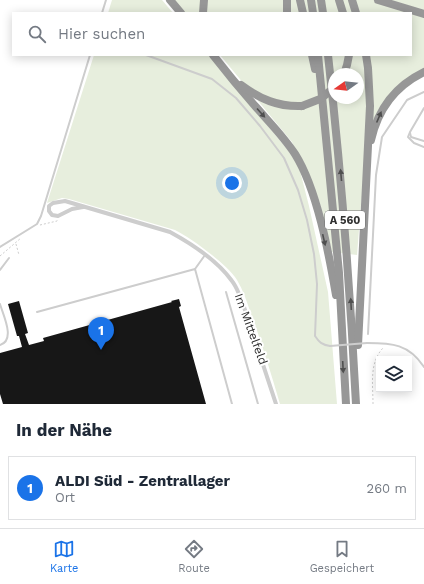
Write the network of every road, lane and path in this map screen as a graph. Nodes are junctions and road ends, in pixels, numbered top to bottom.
1 (106, 0) edge
2 (170, 0) edge
3 (204, 0) edge
4 (287, 0) edge
5 (300, 0) edge
6 (311, 0) edge
7 (321, 0) edge
8 (339, 0) edge
9 (352, 0) edge
10 (378, 0) edge
11 (102, 12) edge
12 (180, 12) edge
13 (203, 12) edge
14 (288, 12) edge
15 (304, 12) edge
16 (313, 12) edge
17 (323, 12) edge
18 (343, 12) edge
19 (356, 12) edge
20 (424, 14) edge
21 (90, 56) edge
22 (149, 56) edge
23 (214, 56) edge
24 (312, 56) edge
25 (318, 56) edge
26 (328, 56) edge
27 (349, 56) edge
28 (366, 56) edge
29 (346, 68) edge
30 (424, 72) edge
31 (227, 73) junction
32 (424, 92) edge
33 (328, 93) edge
34 (424, 108) edge
35 (324, 115) junction
36 (410, 132) junction
37 (424, 141) edge
38 (424, 147) edge
39 (368, 155) junction
40 (82, 207) junction
41 (58, 216) junction
42 (37, 224) junction
43 (16, 243) dead end
44 (0, 247) edge
45 (19, 255) dead end
46 (205, 255) junction
47 (9, 258) dead end
48 (195, 269) junction
49 (0, 270) edge
50 (226, 292) dead end
51 (0, 304) edge
52 (37, 312) dead end
53 (341, 329) junction
54 (368, 334) dead end
55 (388, 343) junction
56 (0, 345) edge
57 (424, 367) edge
58 (355, 385) junction
59 (232, 404) edge
60 (258, 404) edge
61 (276, 404) edge
62 (346, 404) edge
63 (356, 404) edge
64 (373, 404) edge

1 - 11 lane
2 - 12 highway
3 - 13 highway
4 - 14 highway
5 - 15 highway
6 - 16 highway
7 - 17 highway
8 - 18 highway
9 - 19 highway
10 - 20 highway
21 - 42 lane
22 - 55 lane, bridge
23 - 31 highway
24 - 35 highway
25 - 35 highway, A 560
58 -> 26 highway, A 560
27 - 29 highway
28 - 39 highway
39 -> 30 highway
31 - 33 highway, bridge
31 -> 53 highway
32 - 54 lane
34 - 36 lane
35 - 53 highway, A 560
36 - 37 lane
36 - 38 lane
39 - 58 highway
40 - 41 street
40 - 41 street, Im Mittelfeld
40 - 46 street, Im Mittelfeld
41 - 42 path
42 - 44 lane
43 - 45 path
46 - 48 lane
46 - 61 street, Im Mittelfeld
47 - 49 lane
48 - 52 lane
48 - 59 lane
50 - 60 lane
51 - 56 lane
53 -> 62 highway, A 560
55 - 57 lane
55 - 64 path
58 - 63 highway, A 560

